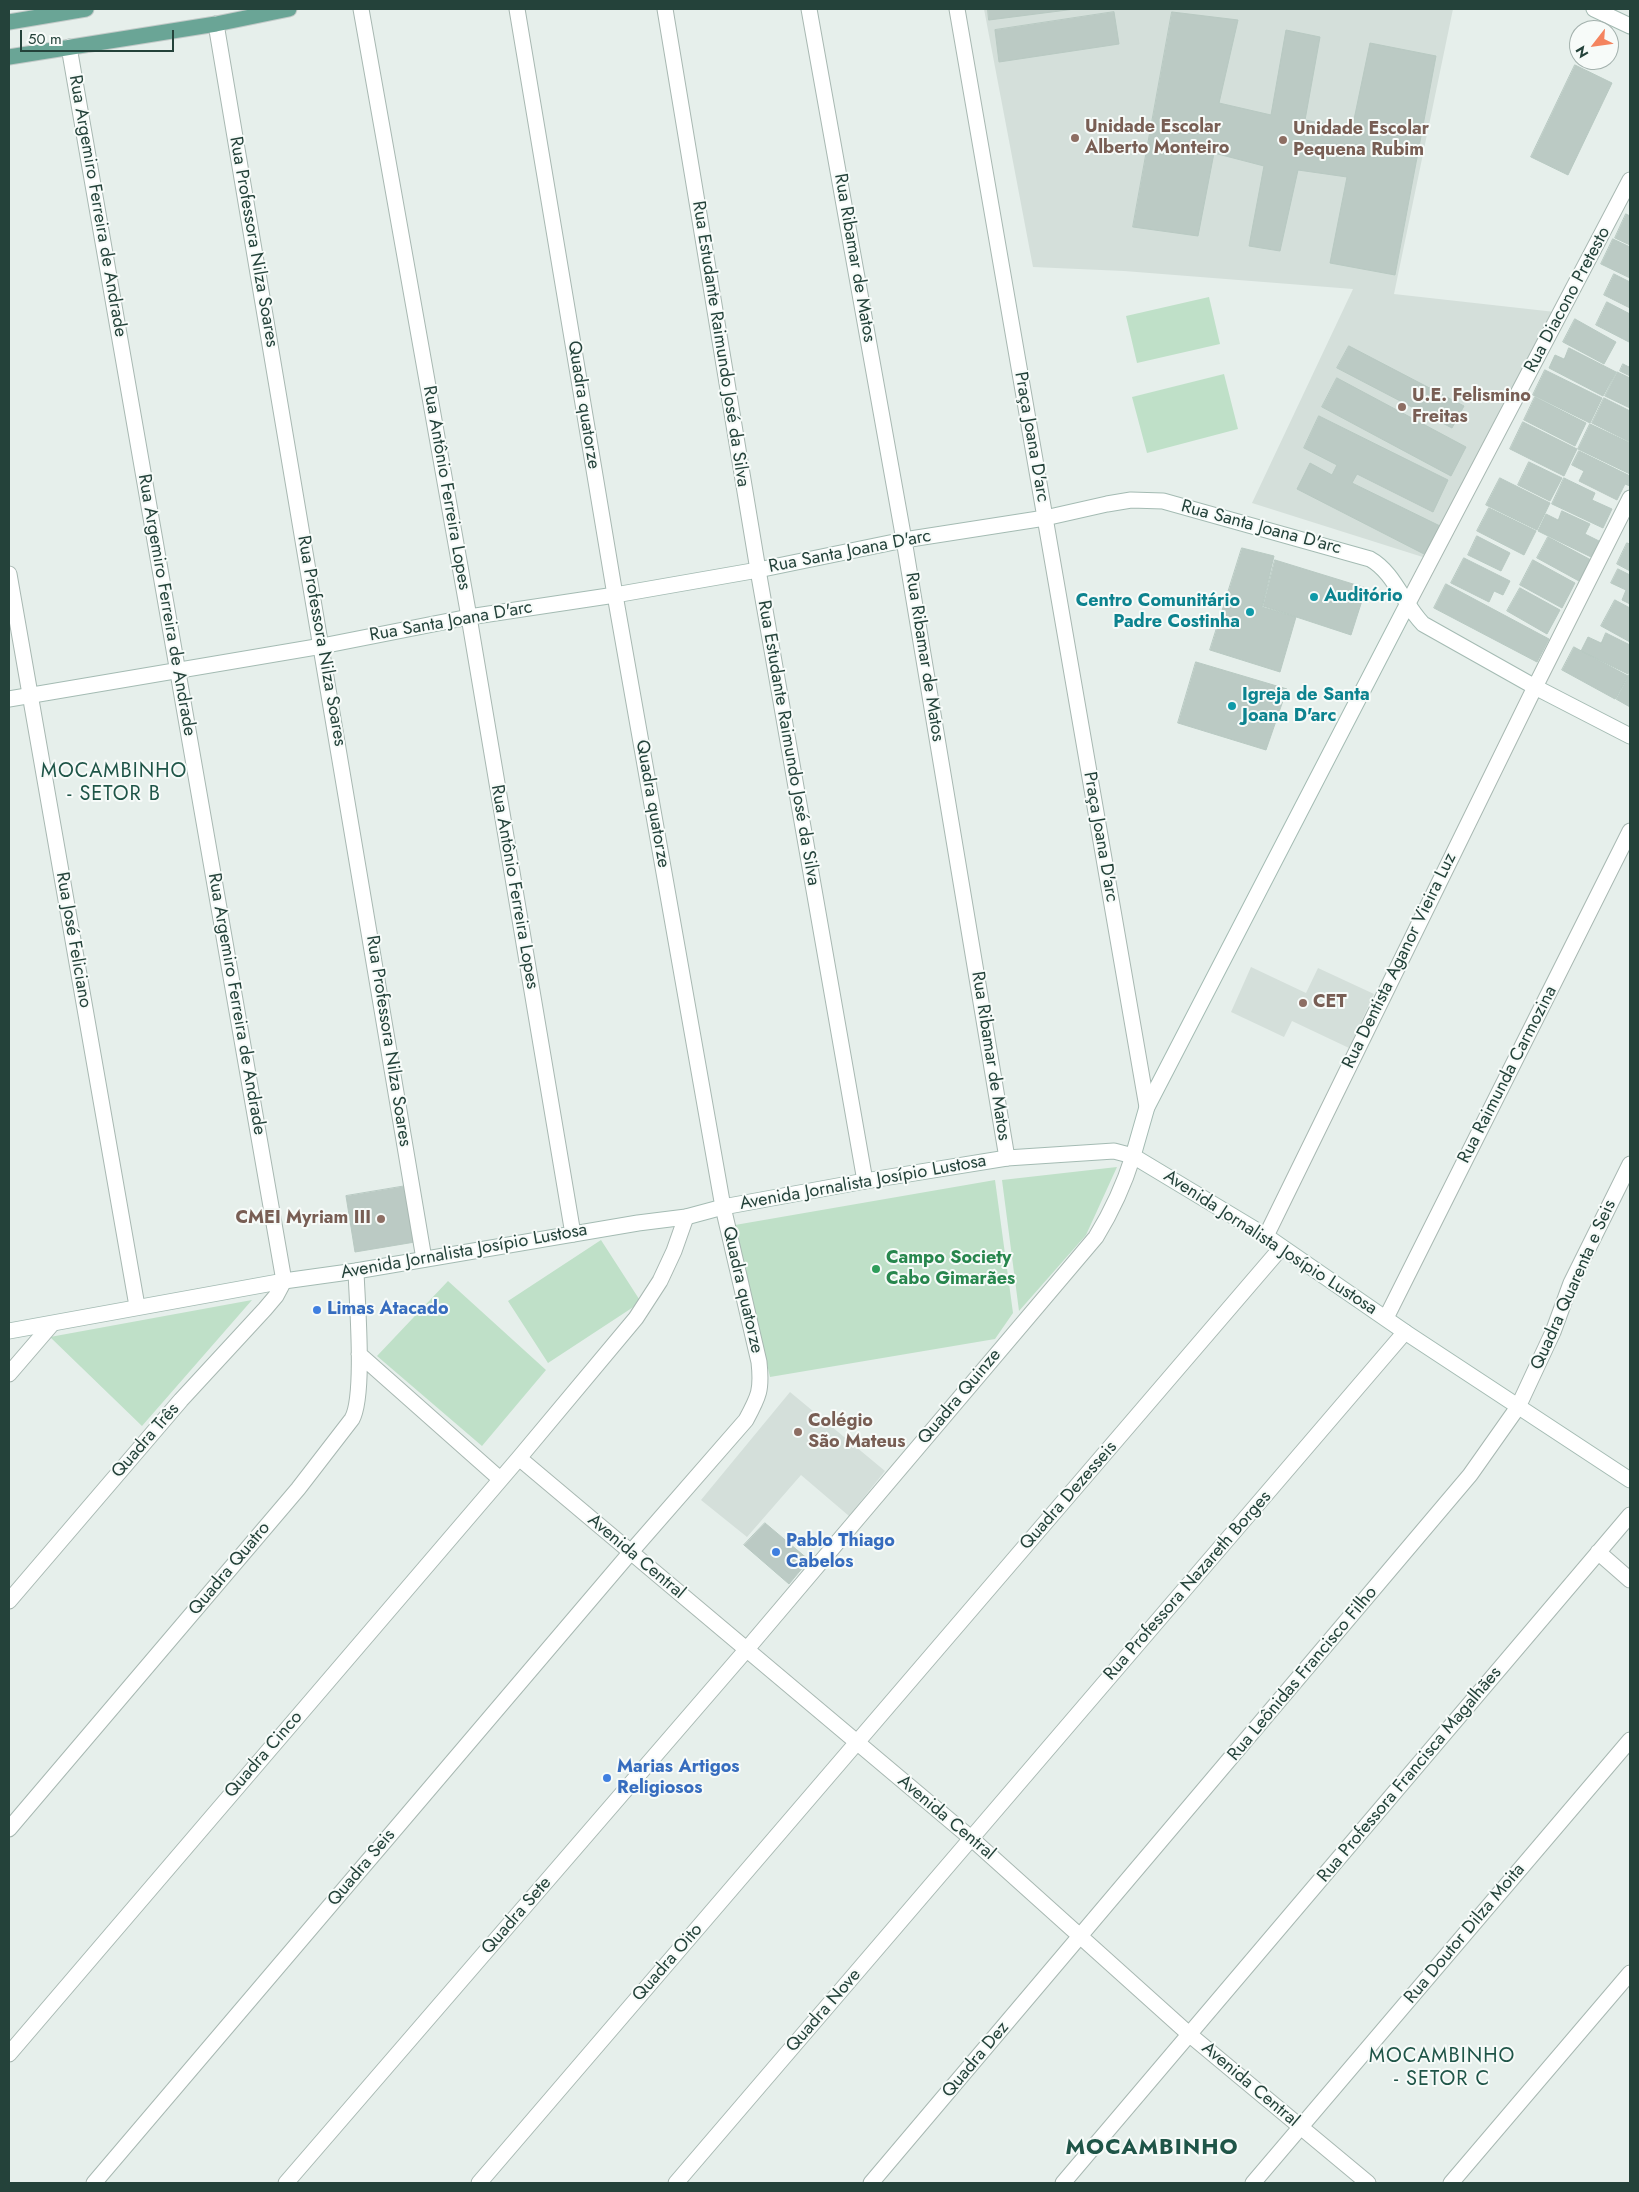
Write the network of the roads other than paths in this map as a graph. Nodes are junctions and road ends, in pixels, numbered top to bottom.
1 (86, 9) edge
2 (289, 9) edge
3 (361, 9) edge
4 (517, 9) edge
5 (665, 9) edge
6 (809, 9) edge
7 (957, 9) edge
8 (1594, 9) edge
9 (43, 12) edge
10 (9, 22) edge
11 (216, 24) junction
12 (1630, 26) edge
13 (69, 47) junction
14 (9, 57) edge
15 (1630, 180) edge
16 (1630, 498) edge
17 (1045, 518) junction
18 (904, 540) junction
19 (758, 570) junction
20 (9, 574) edge
21 (615, 595) junction
22 (1407, 605) junction
23 (469, 617) junction
24 (322, 646) junction
25 (178, 670) junction
26 (1535, 687) junction
27 (30, 695) junction
28 (9, 699) edge
29 (1630, 736) edge
30 (1630, 832) edge
31 (1147, 1107) junction
32 (1133, 1156) junction
33 (1007, 1158) junction
34 (1630, 1164) edge
35 (865, 1181) junction
36 (722, 1207) junction
37 (686, 1216) junction
38 (573, 1234) junction
39 (1266, 1236) junction
40 (1281, 1248) junction
41 (424, 1259) junction
42 (356, 1271) junction
43 (284, 1281) junction
44 (137, 1306) junction
45 (1386, 1318) junction
46 (52, 1324) junction
47 (9, 1331) edge
48 (1405, 1332) junction
49 (359, 1354) junction
50 (9, 1374) edge
51 (1518, 1407) junction
52 (519, 1458) junction
53 (500, 1479) junction
54 (1630, 1480) edge
55 (1630, 1514) edge
56 (1598, 1552) junction
57 (630, 1553) junction
58 (1630, 1580) edge
59 (9, 1602) edge
60 (747, 1649) junction
61 (1630, 1740) edge
62 (857, 1743) junction
63 (9, 1829) edge
64 (972, 1839) junction
65 (1082, 1936) junction
66 (1630, 1973) edge
67 (1190, 2035) junction
68 (9, 2054) edge
69 (1300, 2128) junction
70 (94, 2183) edge
71 (286, 2183) edge
72 (480, 2183) edge
73 (676, 2183) edge
74 (871, 2183) edge
75 (1063, 2183) edge
76 (1253, 2183) edge
77 (1368, 2183) edge
78 (1451, 2183) edge

1 - 9 main road
2 - 11 main road
3 - 23 street, Rua Antônio Ferreira Lopes
4 - 21 street, Quadra quatorze
5 - 19 street, Rua Estudante Raimundo José da Silva
6 - 18 street, Rua Ribamar de Matos
7 - 17 street, Praça Joana D'arc
8 - 12 street
9 - 10 main road
11 - 13 main road
11 - 24 street, Rua Professora Nilza Soares
13 - 14 main road
13 - 25 street, Rua Argemiro Ferreira de Andrade
15 - 22 street, Rua Diacono Pretesto
16 - 26 street, Rua Dentista Aganor Vieira Luz
17 - 18 street, Rua Santa Joana D'arc
17 - 22 street, Rua Santa Joana D'arc
17 - 31 street, Praça Joana D'arc
18 - 19 street, Rua Santa Joana D'arc
18 - 33 street, Rua Ribamar de Matos
19 - 21 street, Rua Santa Joana D'arc
19 - 35 street, Rua Estudante Raimundo José da Silva
20 - 27 street, Rua José Feliciano
21 - 23 street, Rua Santa Joana D'arc
21 - 36 street, Quadra quatorze
22 - 26 street, Rua Santa Joana D'arc
22 - 31 street
23 - 24 street, Rua Santa Joana D'arc
23 - 38 street, Rua Antônio Ferreira Lopes
24 - 25 street, Rua Santa Joana D'arc
24 - 41 street, Rua Professora Nilza Soares
25 - 27 street, Rua Santa Joana D'arc
25 - 43 street, Rua Argemiro Ferreira de Andrade
26 - 29 street, Rua Santa Joana D'arc
26 - 39 street, Rua Dentista Aganor Vieira Luz
27 - 28 street, Rua Santa Joana D'arc
27 - 44 street, Rua José Feliciano
30 - 45 street, Rua Raimunda Carmozina
31 - 32 street, Quadra Quinze
32 - 33 street, Avenida Jornalista Josípio Lustosa
32 - 39 street, Avenida Jornalista Josípio Lustosa
32 - 60 street, Quadra Quinze
33 - 35 street, Avenida Jornalista Josípio Lustosa
34 - 51 street, Quadra Quarenta e Seis
35 - 36 street, Avenida Jornalista Josípio Lustosa
36 - 37 street, Avenida Jornalista Josípio Lustosa
36 - 57 street, Quadra quatorze
37 - 38 street, Avenida Jornalista Josípio Lustosa
37 - 52 street
38 - 41 street, Avenida Jornalista Josípio Lustosa
39 - 40 street, Avenida Jornalista Josípio Lustosa
40 - 45 street, Avenida Jornalista Josípio Lustosa
40 - 62 street, Quadra Dezesseis
41 - 42 street, Avenida Jornalista Josípio Lustosa
42 - 43 street, Avenida Jornalista Josípio Lustosa
42 - 49 street, Quadra Quatro
43 - 44 street, Avenida Jornalista Josípio Lustosa
43 - 59 street, Quadra Três
44 - 46 street, Avenida Jornalista Josípio Lustosa
45 - 48 street, Avenida Jornalista Josípio Lustosa
46 - 47 street, Avenida Jornalista Josípio Lustosa
46 - 50 street
48 - 51 street, Avenida Jornalista Josípio Lustosa
48 - 64 street, Rua Professora Nazareth Borges
49 - 53 street
49 - 63 street, Quadra Quatro
51 - 54 street, Avenida Jornalista Josípio Lustosa
51 - 65 street, Rua Leônidas Francisco Filho
52 - 53 street, Quadra Cinco
52 - 57 street, Avenida Central
53 - 68 street, Quadra Cinco
55 - 56 street, Rua Professora Francisca Magalhães
56 - 58 street
56 - 67 street, Rua Professora Francisca Magalhães
57 - 60 street, Avenida Central
57 - 70 street, Quadra Seis
60 - 62 street, Avenida Central
60 - 71 street, Quadra Sete
61 - 69 street, Rua Doutor Dilza Moita
62 - 64 street, Avenida Central
62 - 72 street, Quadra Oito
64 - 65 street, Avenida Central
64 - 73 street, Quadra Nove
65 - 67 street, Avenida Central
65 - 74 street, Quadra Dez
66 - 78 street
67 - 69 street, Avenida Central
67 - 75 street, Rua Professora Francisca Magalhães
69 - 76 street, Rua Doutor Dilza Moita
69 - 77 street, Avenida Central

